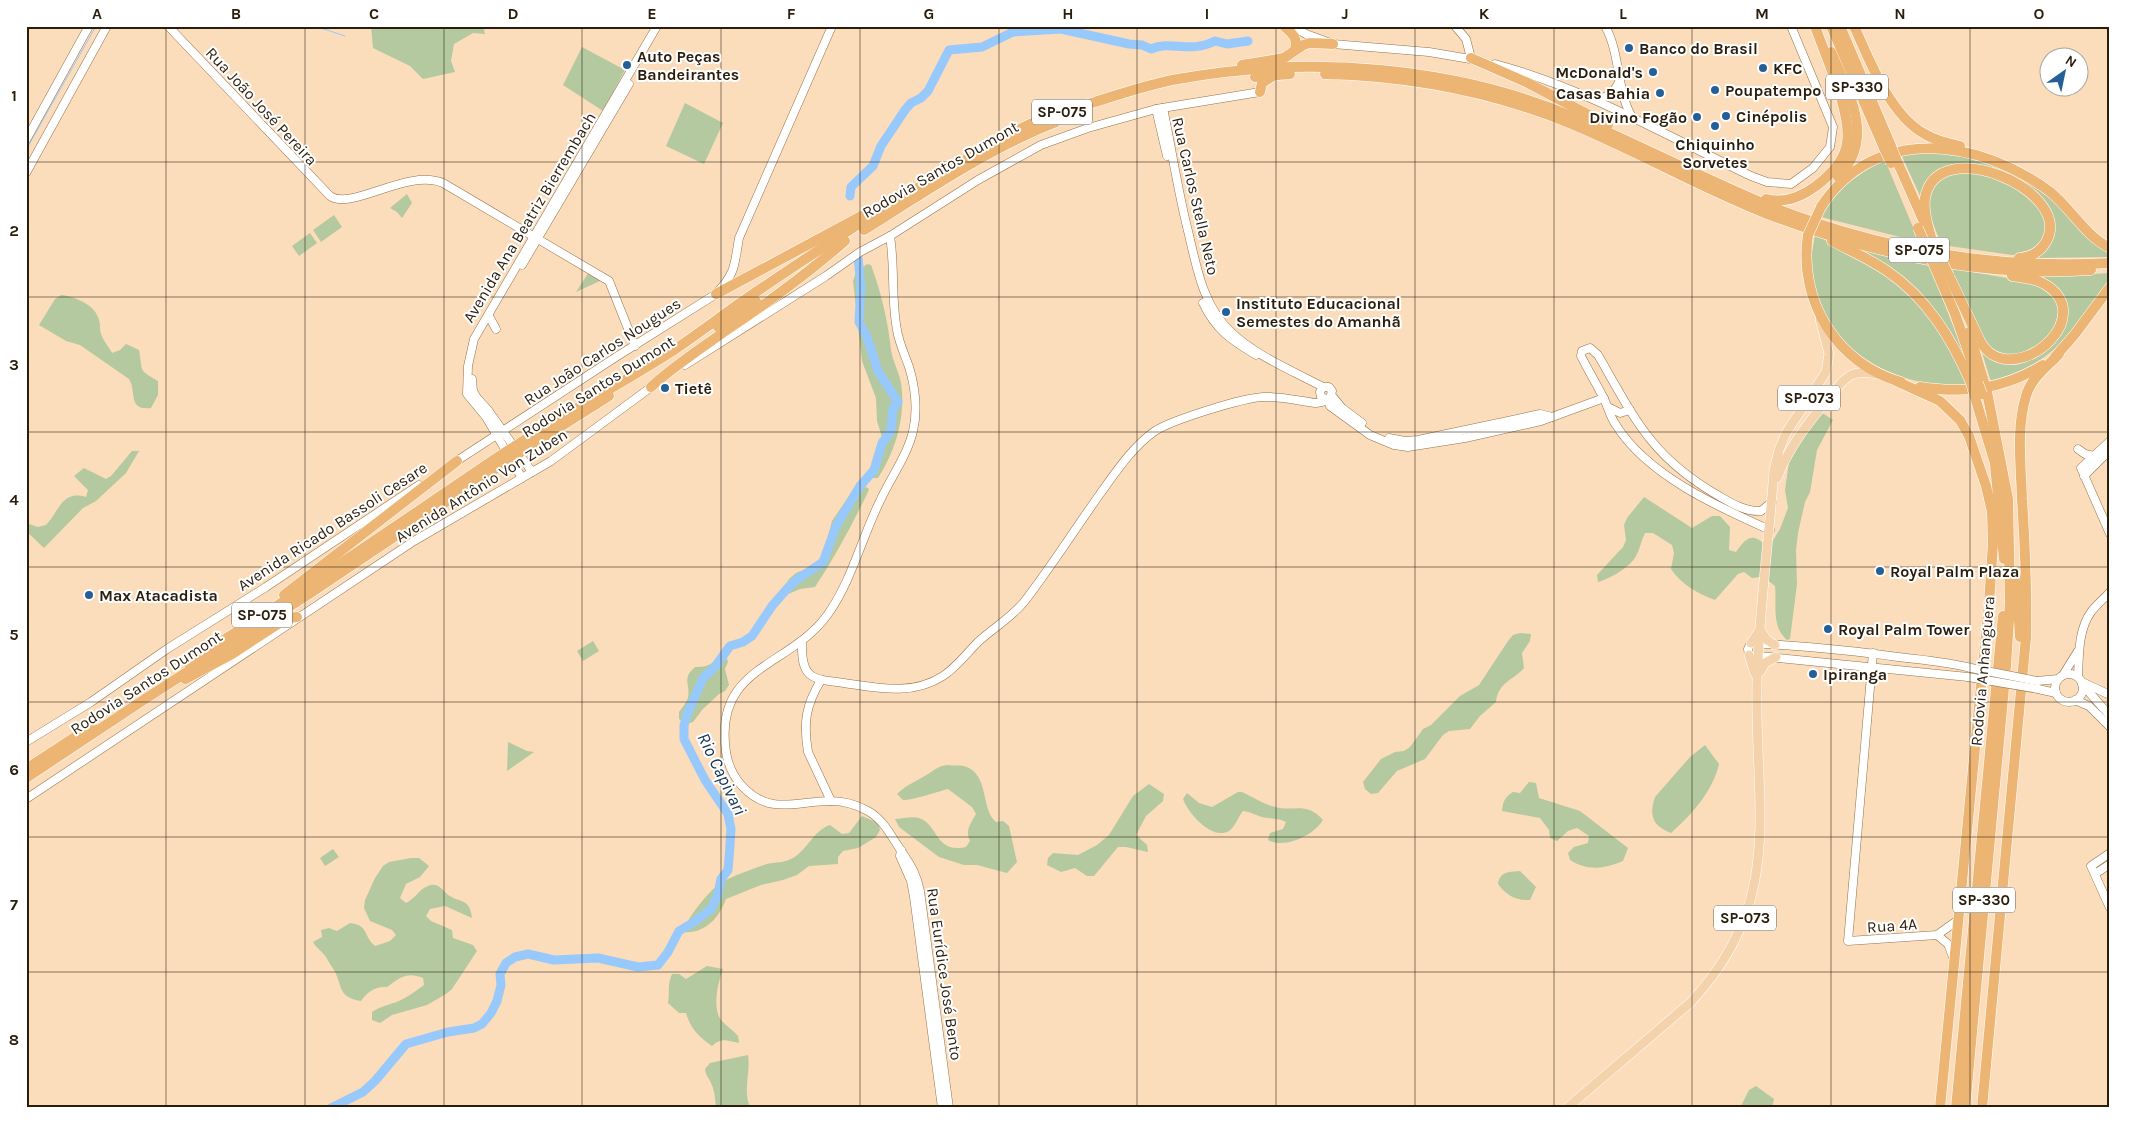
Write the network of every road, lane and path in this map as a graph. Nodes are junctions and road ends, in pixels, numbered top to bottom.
1 (89, 26) edge
2 (107, 26) edge
3 (168, 26) edge
4 (657, 26) edge
5 (661, 26) edge
6 (832, 26) edge
7 (1284, 26) edge
8 (1292, 26) edge
9 (1455, 26) edge
10 (1605, 26) edge
11 (1791, 26) edge
12 (1815, 26) edge
13 (1819, 26) edge
14 (1831, 26) edge
15 (1840, 26) edge
16 (1846, 26) edge
17 (1854, 26) edge
18 (1333, 44) junction
19 (1295, 50) junction
20 (1470, 58) junction
21 (1215, 73) junction
22 (1273, 76) junction
23 (1251, 77) junction
24 (1620, 77) junction
25 (1864, 80) junction
26 (1259, 92) junction
27 (1596, 100) junction
28 (1159, 109) junction
29 (1634, 119) junction
30 (26, 140) edge
31 (1887, 147) junction
32 (1670, 160) junction
33 (1894, 162) junction
34 (26, 173) edge
35 (1736, 191) junction
36 (2050, 192) junction
37 (906, 194) junction
38 (1818, 207) junction
39 (890, 236) junction
40 (536, 237) junction
41 (1810, 238) junction
42 (845, 242) junction
43 (1934, 245) junction
44 (2110, 248) edge
45 (1967, 257) junction
46 (2110, 263) edge
47 (1958, 265) junction
48 (2110, 269) edge
49 (1946, 279) junction
50 (2110, 287) edge
51 (716, 294) junction
52 (1817, 309) junction
53 (490, 318) junction
54 (496, 328) dead end
55 (635, 346) junction
56 (2059, 354) junction
57 (1878, 374) junction
58 (1896, 381) junction
59 (651, 387) junction
60 (1979, 388) junction
61 (1325, 395) junction
62 (1604, 398) junction
63 (1608, 407) junction
64 (1630, 410) junction
65 (1554, 417) junction
66 (1792, 424) junction
67 (500, 434) junction
68 (1801, 434) junction
69 (2110, 441) edge
70 (528, 442) junction
71 (2078, 449) dead end
72 (2110, 450) edge
73 (2094, 456) junction
74 (457, 461) junction
75 (498, 462) junction
76 (532, 472) junction
77 (2084, 476) junction
78 (522, 478) junction
79 (1774, 485) junction
80 (1772, 502) junction
81 (2010, 522) junction
82 (1770, 530) junction
83 (2110, 534) edge
84 (2110, 592) edge
85 (259, 617) junction
86 (294, 620) junction
87 (1760, 629) junction
88 (802, 641) junction
89 (1756, 644) junction
90 (1775, 645) junction
91 (2079, 649) junction
92 (1873, 654) junction
93 (1749, 656) junction
94 (1759, 656) junction
95 (1776, 657) junction
96 (1872, 666) junction
97 (2060, 677) junction
98 (1757, 679) junction
99 (821, 680) junction
100 (2080, 681) junction
101 (2037, 685) junction
102 (2056, 693) junction
103 (2110, 695) edge
104 (148, 697) junction
105 (2076, 700) junction
106 (2020, 713) junction
107 (2110, 716) edge
108 (2110, 727) edge
109 (26, 742) edge
110 (26, 769) edge
111 (26, 778) edge
112 (26, 799) edge
113 (831, 801) junction
114 (901, 850) junction
115 (2110, 853) edge
116 (2110, 864) edge
117 (2095, 874) junction
118 (2110, 908) edge
119 (1958, 920) junction
120 (1937, 936) junction
121 (1954, 962) junction
122 (1986, 1066) junction
123 (942, 1108) edge
124 (949, 1108) edge
125 (1567, 1108) edge
126 (1940, 1108) edge
127 (1956, 1108) edge
128 (1965, 1108) edge
129 (1982, 1108) edge
130 (1987, 1108) edge

1 - 30 street
2 - 34 street
3 - 40 street, Rua João José Pereira
4 - 40 street, Avenida Ana Beatriz Bierrembach
5 - 40 street, Avenida Ana Beatriz Bierrembach
6 - 51 street, Rua João Carlos Nougues
7 - 19 highway
8 - 18 street
9 - 20 street
10 - 24 street
11 - 29 street
12 - 35 highway
13 - 38 highway
14 - 31 highway, Rodovia Anhanguera / SP-330
15 - 25 highway, Rodovia Anhanguera / SP-330
16 - 25 highway
17 - 36 highway
18 - 19 highway
18 - 20 street
19 - 21 highway
20 - 27 street
20 - 32 highway
21 - 32 highway, Rodovia Santos Dumont / SP-075
21 - 37 highway, Rodovia Santos Dumont / SP-075
22 - 23 highway, Rodovia Santos Dumont / SP-075
22 - 26 highway
22 - 41 highway, Rodovia Santos Dumont / SP-075
23 - 26 highway
23 - 42 highway, Rodovia Santos Dumont / SP-075
24 - 27 street
24 - 29 street
25 - 31 highway, Rodovia Anhanguera / SP-330
26 - 28 street, Avenida Antônio Von Zuben
27 - 29 street
28 - 39 street, Avenida Antônio Von Zuben
28 - 61 street, Rua Carlos Stella Neto
28 - 61 street
31 - 33 highway, Rodovia Anhanguera / SP-330, bridge
32 - 35 highway, Rodovia Santos Dumont / SP-075
33 - 43 highway, Rodovia Anhanguera / SP-330
33 - 49 highway, Rodovia Anhanguera / SP-330, bridge
35 - 45 highway, Rodovia Santos Dumont / SP-075
36 - 38 highway
36 - 44 highway
37 - 51 highway
37 - 70 highway, Rodovia Santos Dumont / SP-075
38 - 41 highway, bridge
39 - 59 street, Avenida Antônio Von Zuben
39 - 88 street, Rua Eurídice José Bento
40 - 53 street, Avenida Ana Beatriz Bierrembach
40 - 55 street
40 - 67 street, Avenida Ana Beatriz Bierrembach
41 - 47 highway, Rodovia Santos Dumont / SP-075
41 - 52 highway
41 - 60 highway
42 - 59 highway
42 - 70 highway, Rodovia Santos Dumont / SP-075
43 - 45 highway
43 - 49 highway, Rodovia Anhanguera / SP-330, bridge
45 - 46 highway, Rodovia Santos Dumont / SP-075
47 - 48 highway, Rodovia Santos Dumont / SP-075
47 - 49 highway
49 - 60 highway, Rodovia Anhanguera / SP-330
50 - 56 highway
51 - 55 street, Rua João Carlos Nougues
52 - 57 highway
52 - 66 main road, SP-073
53 - 54 street
53 - 67 street, Avenida Ana Beatriz Bierrembach
55 - 67 street, Rua João Carlos Nougues
56 - 58 highway
56 - 106 highway
57 - 58 highway
57 - 68 main road, SP-073
58 - 119 highway
59 - 76 street, Avenida Antônio Von Zuben
60 - 81 highway, Rodovia Anhanguera / SP-330
60 - 127 highway, Rodovia Anhanguera / SP-330
61 - 65 street
61 - 65 street
61 - 99 street
62 - 63 street
62 - 64 street
62 - 65 street
63 - 64 street
63 - 82 street
64 - 80 street
66 - 68 main road
66 - 79 main road, SP-073
67 - 74 street, Avenida Ricado Bassoli Cesare
67 - 76 street, Avenida Ana Beatriz Bierrembach
67 - 78 street, Avenida Ana Beatriz Bierrembach
68 - 79 main road, SP-073
69 - 73 street
70 - 75 highway, Rodovia Santos Dumont / SP-075, bridge
71 - 73 street
72 - 77 street
73 - 77 street
74 - 85 highway
74 - 109 street, Avenida Ricado Bassoli Cesare
75 - 85 highway, Rodovia Santos Dumont / SP-075
75 - 104 highway, Rodovia Santos Dumont / SP-075
76 - 78 street, Avenida Antônio Von Zuben
77 - 83 street
78 - 86 street, Avenida Antônio Von Zuben
79 - 80 main road, SP-073
80 - 82 main road, SP-073
81 - 106 highway
81 - 128 highway, Rodovia Anhanguera / SP-330
82 - 87 main road, SP-073
84 - 91 street
85 - 110 highway, Rodovia Santos Dumont / SP-075
86 - 104 highway
86 - 112 street, Avenida Antônio Von Zuben
87 - 89 main road
87 - 90 main road
88 - 99 street
88 - 113 street, Rua Eurídice José Bento
89 - 90 street
89 - 93 street
89 - 94 main road, SP-073
90 - 92 street
91 - 97 street
91 - 100 street
92 - 96 street
92 - 101 street, bridge
93 - 94 street
93 - 98 main road
94 - 95 street
94 - 98 main road, SP-073
95 - 96 street
95 - 98 main road
96 - 101 street, bridge
96 - 120 street, Rua 4A
97 - 100 street
97 - 101 street
97 - 102 street
98 - 125 main road, SP-073
99 - 113 street
100 - 103 street
100 - 105 street
100 - 107 street
101 - 102 street
102 - 105 street
104 - 111 highway, Rodovia Santos Dumont / SP-075
105 - 108 street
106 - 122 highway
113 - 114 street, Rua Eurídice José Bento
114 - 123 street, Rua Eurídice José Bento
114 - 124 street, Rua Eurídice José Bento
115 - 117 street
116 - 117 street
117 - 118 street
119 - 120 street, Rua 4A
119 - 121 highway
120 - 121 street, Rua 4A
121 - 126 highway
122 - 129 highway
122 - 130 street

